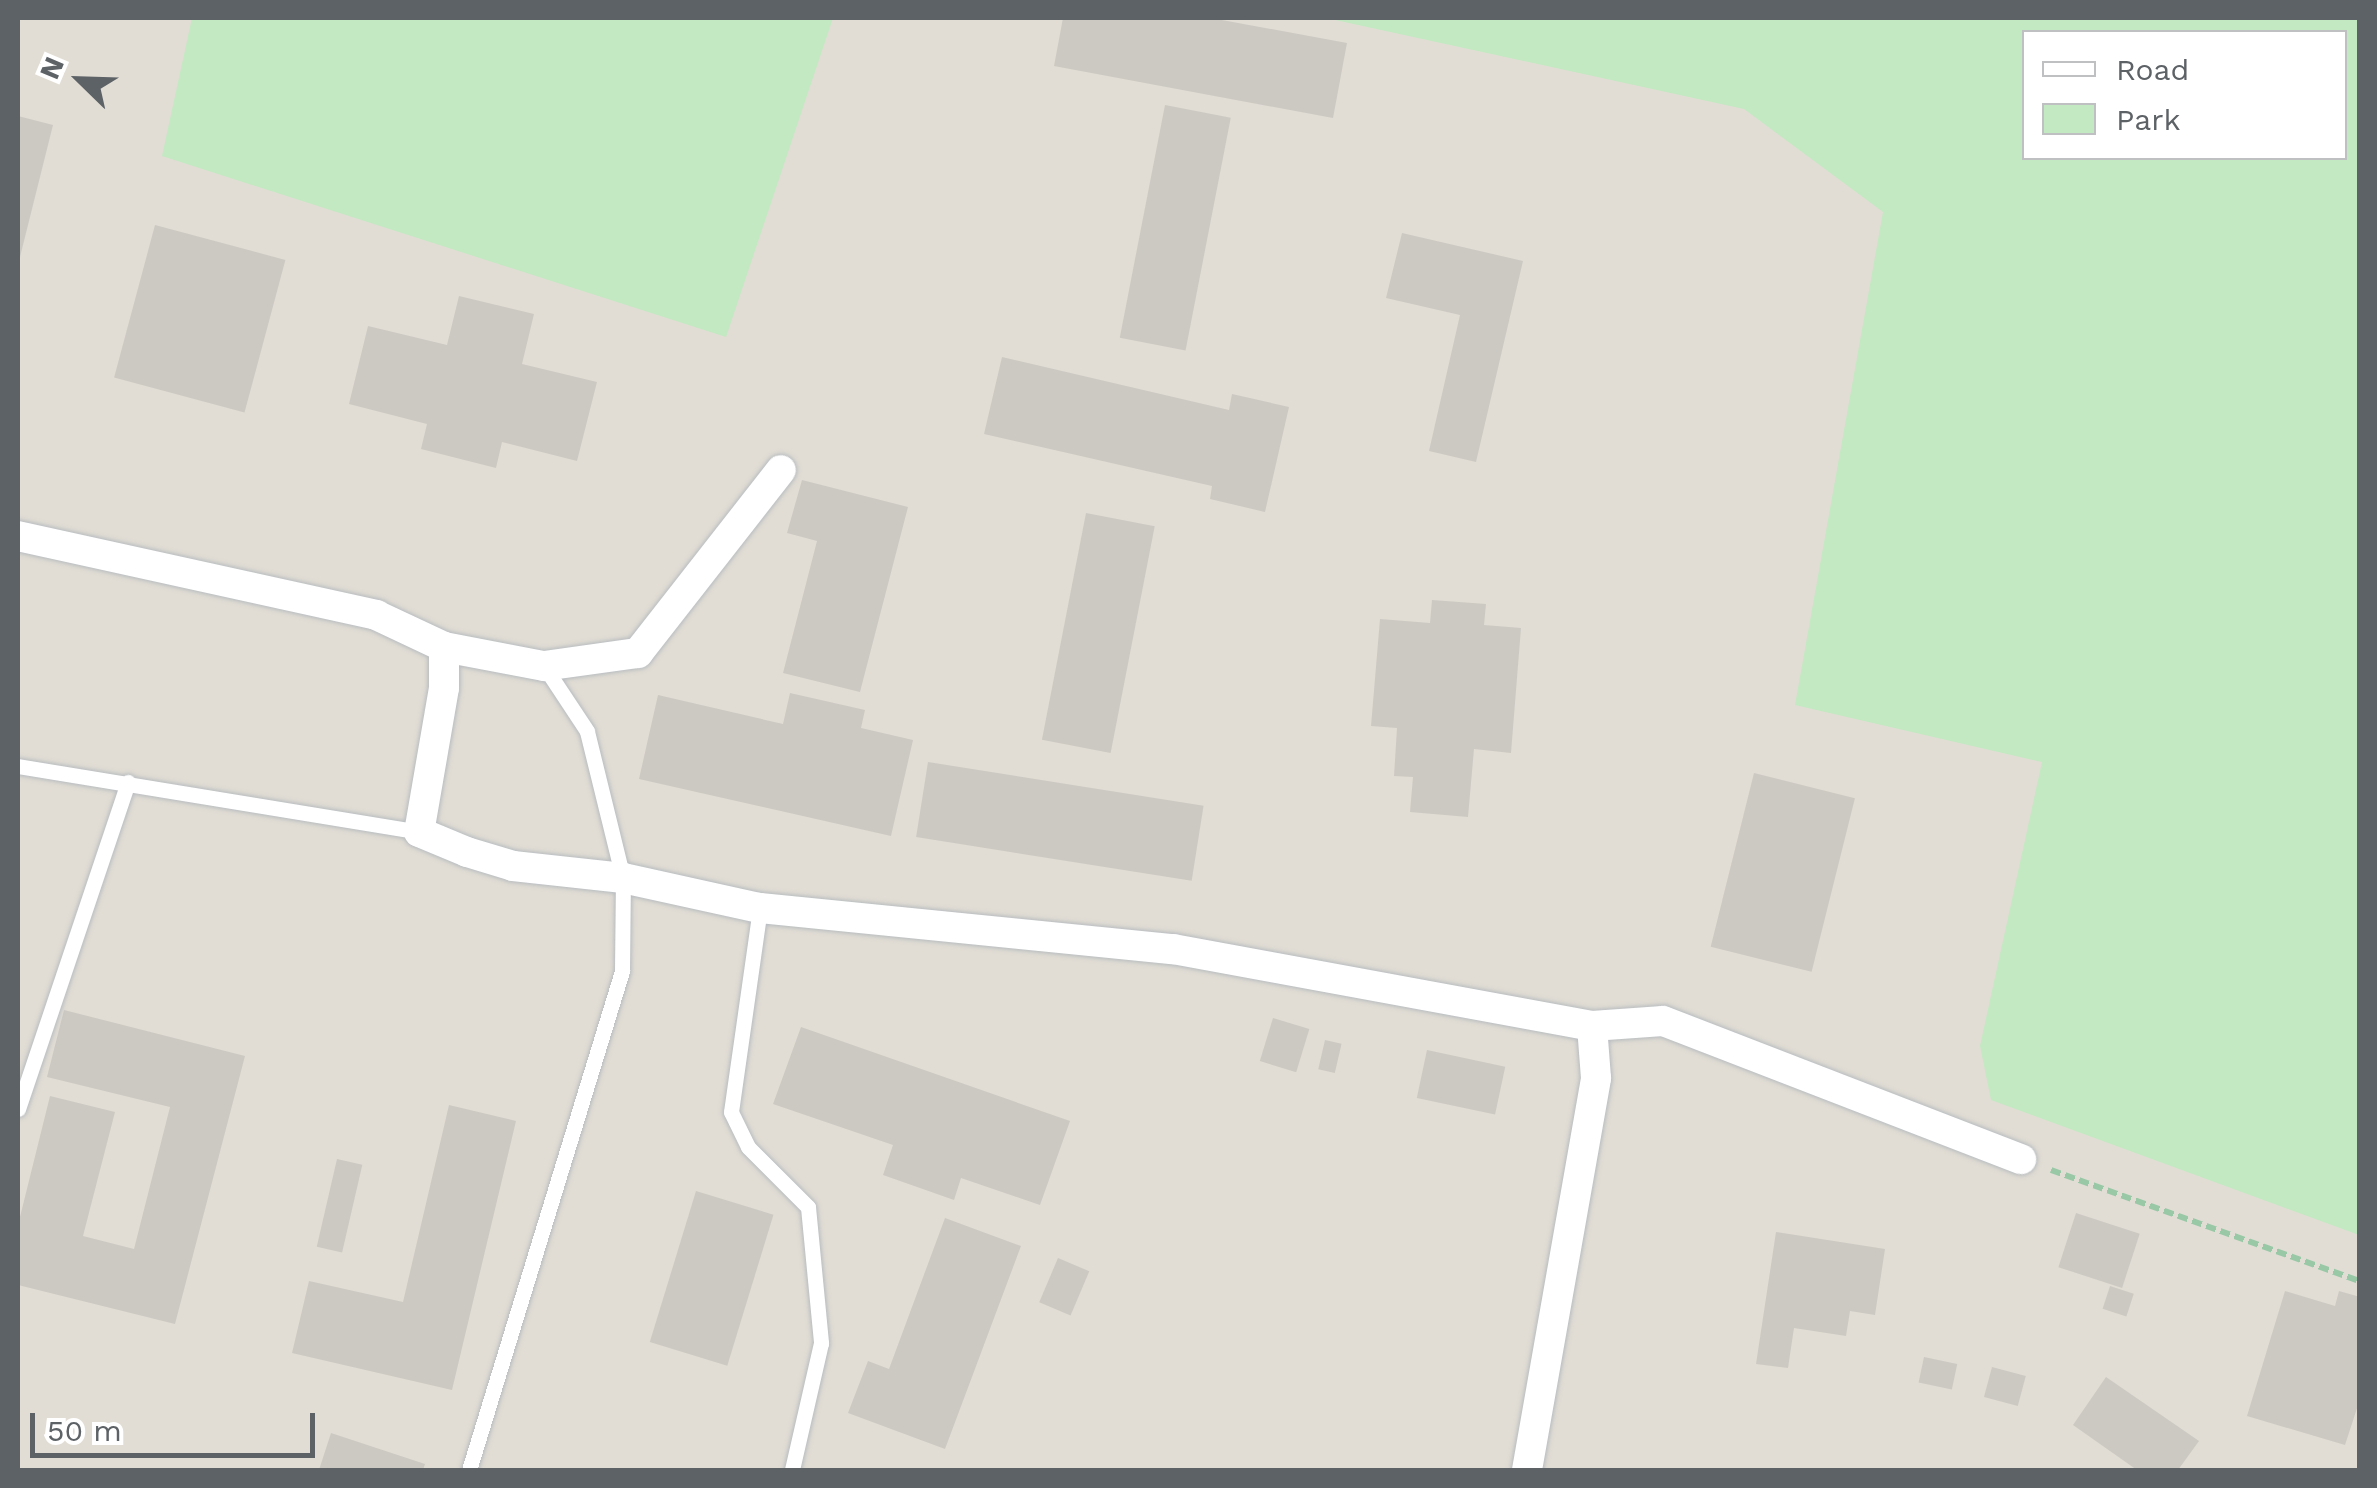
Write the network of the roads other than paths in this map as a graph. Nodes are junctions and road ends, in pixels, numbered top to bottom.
1 (781, 470) dead end
2 (18, 536) edge
3 (444, 647) junction
4 (544, 666) junction
5 (18, 766) edge
6 (128, 782) junction
7 (419, 832) junction
8 (623, 878) junction
9 (760, 908) junction
10 (1592, 1026) junction
11 (18, 1109) edge
12 (2022, 1159) road end
13 (469, 1470) edge
14 (792, 1470) edge
15 (1528, 1470) edge

1 - 4 street
2 - 3 street
3 - 4 street
3 - 7 street
4 - 8 lane
5 - 6 lane
6 - 7 lane
6 - 11 lane
7 - 8 street
8 - 9 street
8 - 13 lane
9 - 10 street
9 - 14 lane
10 - 12 street
10 - 15 street

